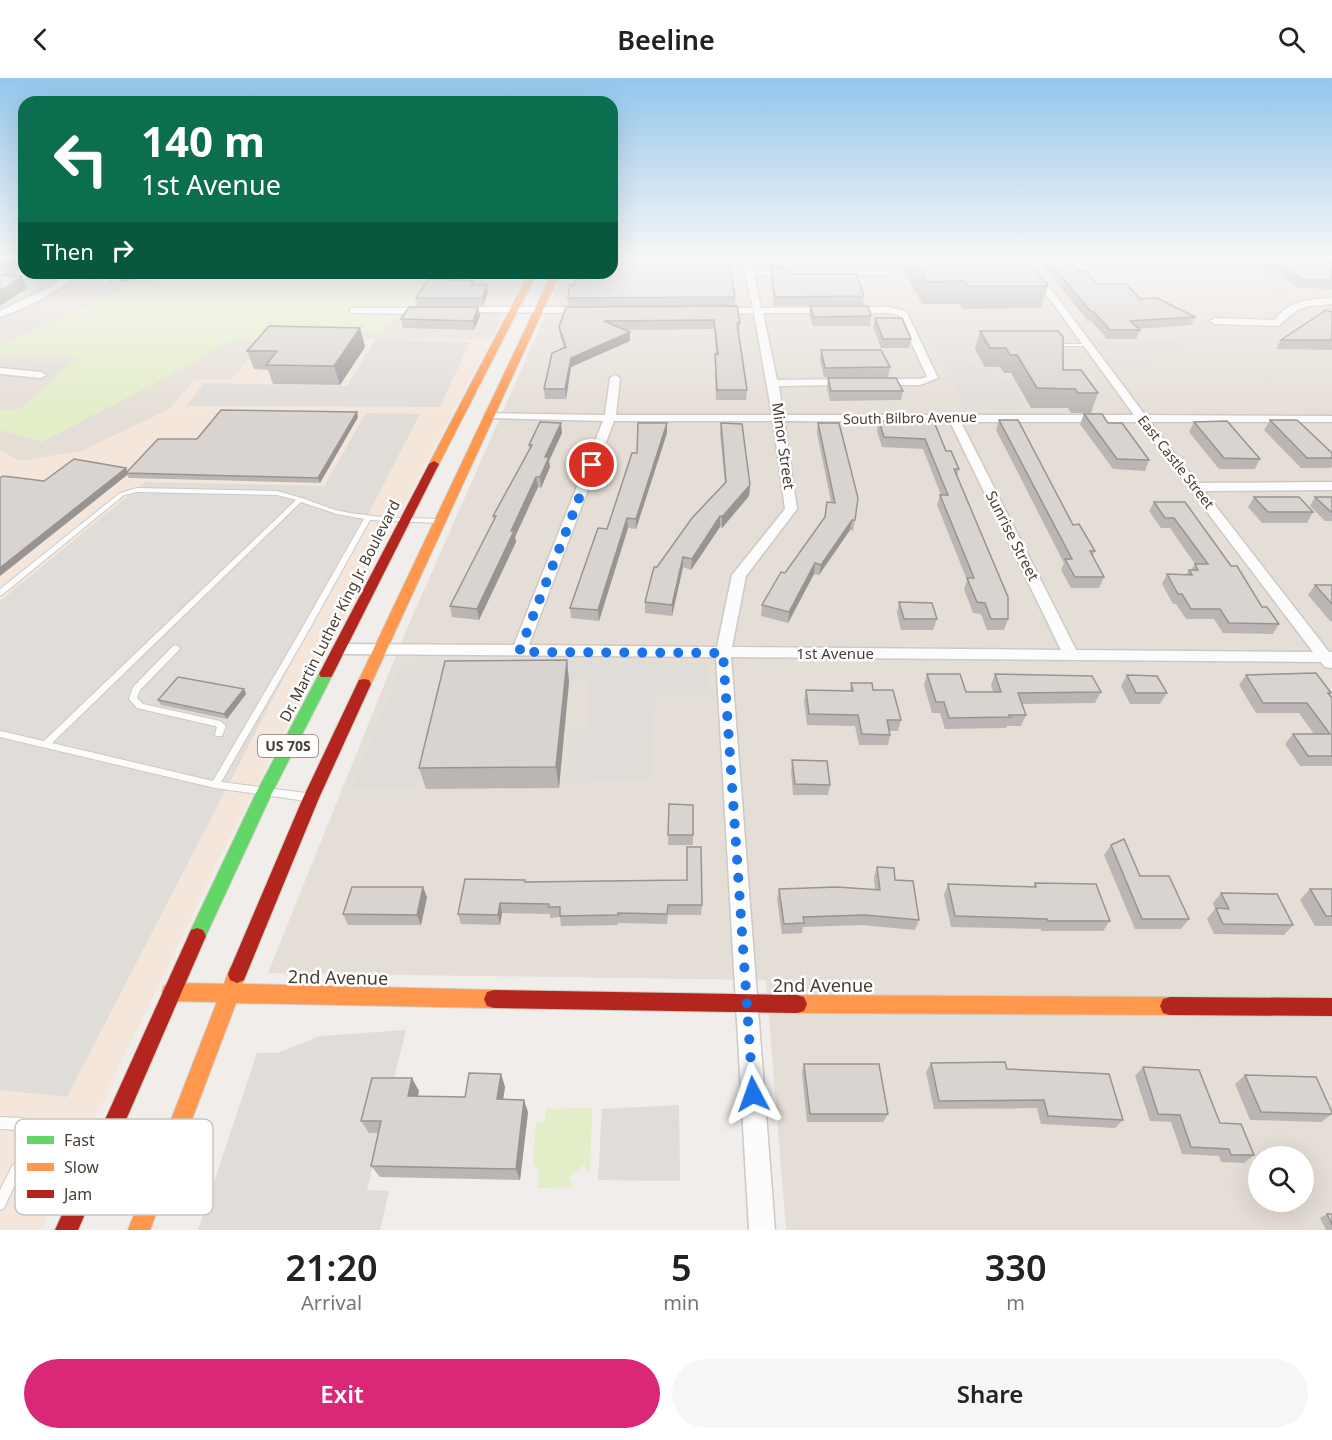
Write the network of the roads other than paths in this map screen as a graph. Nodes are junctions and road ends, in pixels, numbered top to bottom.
1 (513, 310) edge
2 (540, 310) edge
3 (758, 310) edge
4 (353, 311) dead end
5 (372, 311) edge
6 (714, 311) edge
7 (725, 311) edge
8 (892, 311) edge
9 (1063, 311) edge
10 (1291, 311) edge
11 (1215, 321) dead end
12 (1044, 344) edge
13 (1088, 345) junction
14 (0, 371) edge
15 (41, 375) dead end
16 (615, 378) dead end
17 (773, 382) junction
18 (852, 382) edge
19 (864, 382) edge
20 (489, 415) junction
21 (953, 417) junction
22 (610, 418) junction
23 (779, 418) junction
24 (1142, 419) junction
25 (1332, 419) edge
26 (1332, 486) edge
27 (1194, 487) junction
28 (300, 499) junction
29 (368, 517) junction
30 (405, 520) junction
31 (439, 521) junction
32 (0, 593) edge
33 (176, 648) dead end
34 (339, 649) junction
35 (379, 650) junction
36 (519, 652) junction
37 (723, 653) junction
38 (1071, 654) junction
39 (1330, 660) edge
40 (0, 734) edge
41 (219, 734) dead end
42 (45, 745) junction
43 (215, 784) junction
44 (264, 793) junction
45 (311, 798) junction
46 (171, 992) junction
47 (229, 994) junction
48 (747, 1004) junction
49 (1332, 1007) edge
50 (115, 1119) edge
51 (181, 1119) edge
52 (0, 1123) edge
53 (15, 1124) edge
54 (15, 1172) edge
55 (0, 1204) edge
56 (73, 1215) edge
57 (145, 1215) edge
58 (66, 1230) edge
59 (139, 1230) edge
60 (762, 1230) edge

1 - 30 main road, Dr. Martin Luther King Jr. Boulevard / US 70S
2 - 20 main road, US 70S
3 - 17 street, Minor Street
4 - 5 street
6 - 7 street
8 - 19 street
9 - 13 street, East Castle Street
10 - 11 street
12 - 13 lane
13 - 24 street, East Castle Street
14 - 15 street
16 - 22 street
17 - 18 street
17 - 23 street, Minor Street
20 - 22 street, South Bilbro Avenue
20 - 31 main road, US 70S
21 - 23 street, South Bilbro Avenue
21 - 24 street, South Bilbro Avenue
21 - 38 street, Sunrise Street
22 - 23 street, South Bilbro Avenue
22 - 36 street
23 - 37 street, Minor Street
24 - 25 street, South Bilbro Avenue
24 - 27 street, East Castle Street
26 - 27 street
27 - 39 street, East Castle Street
28 - 29 lane
28 - 32 lane
28 - 42 lane
29 - 30 lane
29 - 43 lane
30 - 31 lane
30 - 34 main road, Dr. Martin Luther King Jr. Boulevard / US 70S
31 - 35 main road, US 70S
33 - 41 lane
34 - 35 street, 1st Avenue
34 - 44 main road, Dr. Martin Luther King Jr. Boulevard / US 70S
35 - 36 street, 1st Avenue
35 - 45 main road, US 70S
36 - 37 street, 1st Avenue
37 - 38 street, 1st Avenue
37 - 48 street, Minor Street
38 - 39 street, 1st Avenue
40 - 42 lane
42 - 43 lane
43 - 44 lane
44 - 45 lane
44 - 46 main road, Dr. Martin Luther King Jr. Boulevard / US 70S
45 - 47 main road, US 70S
46 - 47 main road, 2nd Avenue
46 - 50 main road, Dr. Martin Luther King Jr. Boulevard / US 70S
47 - 48 main road, 2nd Avenue
47 - 51 main road, US 70S
48 - 49 main road, 2nd Avenue
48 - 60 street, Minor Street
52 - 53 lane
54 - 55 lane
56 - 58 main road, Dr. Martin Luther King Jr. Boulevard / US 70S
57 - 59 main road, US 70S

